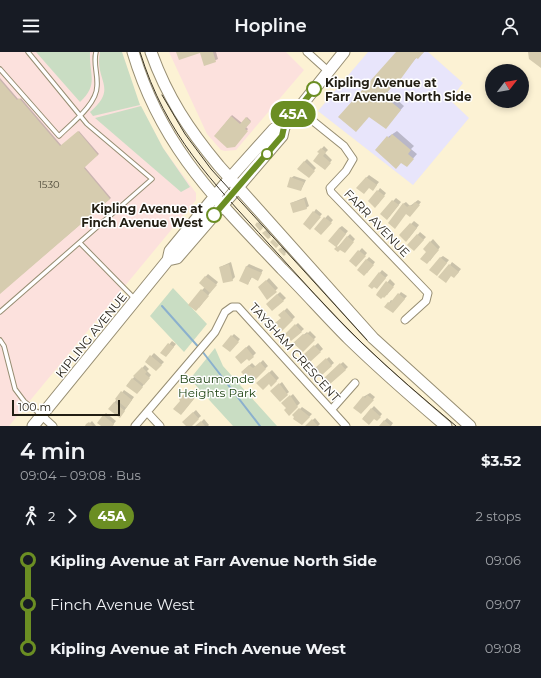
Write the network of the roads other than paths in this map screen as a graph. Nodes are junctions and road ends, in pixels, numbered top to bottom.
1 (28, 52) edge
2 (96, 52) edge
3 (133, 52) edge
4 (151, 52) edge
5 (307, 52) edge
6 (344, 52) edge
7 (0, 69) edge
8 (328, 71) junction
9 (298, 109) junction
10 (80, 114) junction
11 (284, 127) junction
12 (230, 178) junction
13 (238, 188) junction
14 (214, 196) junction
15 (222, 206) junction
16 (80, 243) junction
17 (168, 260) junction
18 (137, 300) junction
19 (0, 312) edge
20 (406, 320) dead end
21 (0, 340) edge
22 (354, 383) dead end
23 (332, 409) junction
24 (147, 412) junction
25 (42, 416) junction
26 (33, 426) edge
27 (53, 426) edge
28 (135, 426) edge
29 (160, 426) edge
30 (346, 426) edge
31 (446, 426) edge
32 (470, 426) edge

1 - 10 lane
2 - 10 lane
3 - 14 main road
4 - 12 main road
5 - 8 street
6 - 8 main road, KIPLING AVENUE
7 - 10 lane
8 - 9 main road, KIPLING AVENUE
9 - 11 main road, KIPLING AVENUE
9 - 20 street, FARR AVENUE
10 - 16 lane
11 - 12 main road, KIPLING AVENUE
11 - 13 main road, KIPLING AVENUE
12 - 13 main road
12 - 14 main road, KIPLING AVENUE
13 - 15 main road, KIPLING AVENUE
13 - 32 main road
14 - 15 main road
14 - 17 main road, KIPLING AVENUE
15 - 17 main road, KIPLING AVENUE
15 - 31 main road
16 - 18 lane
16 - 19 lane
17 - 18 main road, KIPLING AVENUE
18 - 25 main road, KIPLING AVENUE
21 - 25 lane
22 - 23 street
23 - 24 street, TAYSHAM CRESCENT
23 - 30 street, TAYSHAM CRESCENT
24 - 28 street, TAYSHAM CRESCENT
24 - 29 street
25 - 26 main road, KIPLING AVENUE
25 - 27 street

